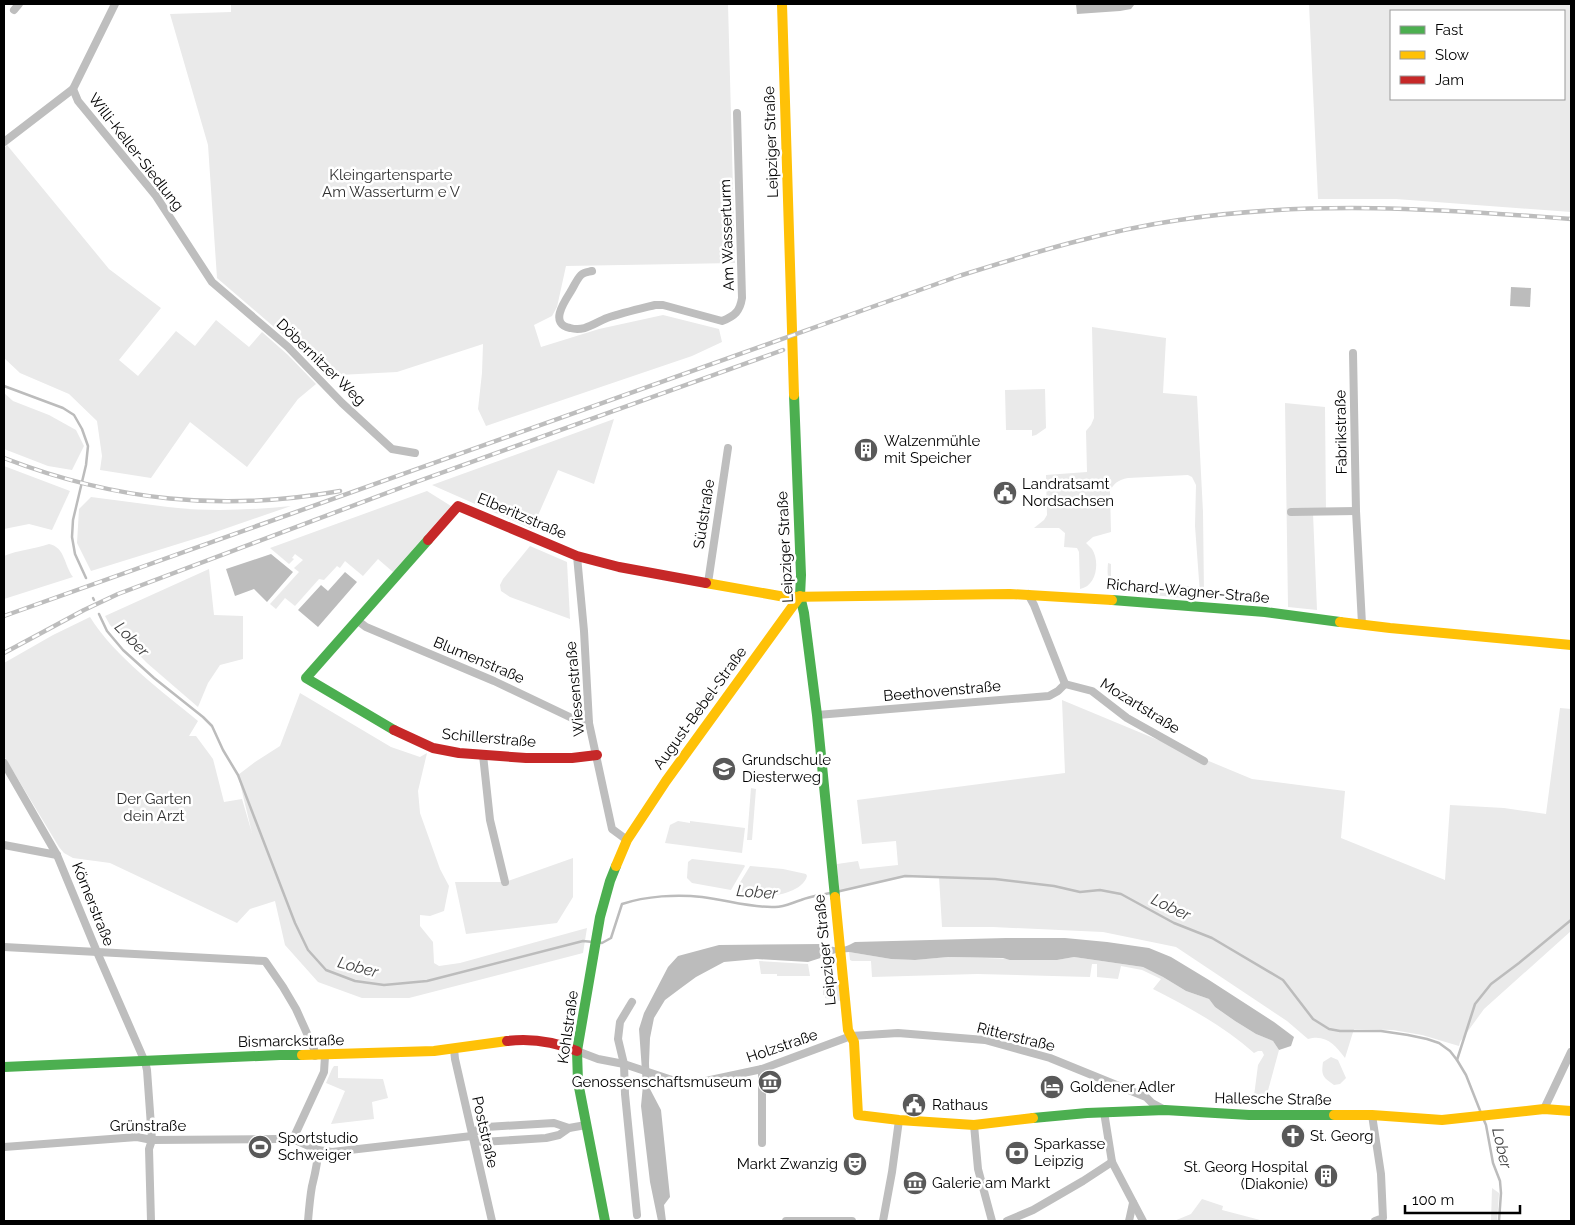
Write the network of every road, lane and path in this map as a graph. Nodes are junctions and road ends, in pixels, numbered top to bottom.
1 (115, 4) edge
2 (782, 4) edge
3 (72, 89) junction
4 (737, 113) dead end
5 (5, 138) edge
6 (592, 272) dead end
7 (212, 282) joint
8 (1353, 353) dead end
9 (728, 448) dead end
10 (415, 453) dead end
11 (1356, 511) junction
12 (1291, 512) dead end
13 (578, 556) junction
14 (708, 583) junction
15 (1028, 594) junction
16 (800, 596) junction
17 (358, 621) junction
18 (1362, 624) junction
19 (1571, 645) edge
20 (306, 678) joint
21 (1065, 684) junction
22 (817, 715) junction
23 (589, 723) junction
24 (483, 755) junction
25 (597, 755) junction
26 (1204, 761) dead end
27 (4, 763) edge
28 (627, 840) junction
29 (4, 845) edge
30 (57, 855) junction
31 (506, 882) dead end
32 (4, 947) edge
33 (97, 952) junction
34 (632, 1002) dead end
35 (851, 1036) junction
36 (454, 1049) junction
37 (577, 1051) junction
38 (1571, 1052) edge
39 (320, 1056) junction
40 (145, 1062) junction
41 (624, 1064) junction
42 (4, 1067) edge
43 (762, 1070) junction
44 (1544, 1109) junction
45 (1165, 1110) junction
46 (1571, 1110) edge
47 (1104, 1112) junction
48 (858, 1115) joint
49 (1372, 1115) junction
50 (899, 1120) junction
51 (586, 1125) junction
52 (974, 1125) junction
53 (569, 1128) junction
54 (472, 1136) junction
55 (293, 1139) junction
56 (152, 1140) junction
57 (762, 1143) dead end
58 (4, 1147) edge
59 (318, 1150) junction
60 (1112, 1162) junction
61 (1133, 1203) junction
62 (637, 1215) dead end
63 (150, 1221) edge
64 (308, 1221) edge
65 (492, 1221) edge
66 (605, 1221) edge
67 (786, 1221) edge
68 (852, 1221) edge
69 (883, 1221) edge
70 (992, 1221) edge
71 (1007, 1221) edge
72 (1130, 1221) edge
73 (1143, 1221) edge
74 (1375, 1221) edge

1 - 3 street, Willi-Keller-Siedlung
2 - 16 street, Leipziger Straße
3 - 5 street, Willi-Keller-Siedlung
3 - 7 street, Willi-Keller-Siedlung
4 - 6 street, Am Wasserturm
7 - 10 street, Döbernitzer Weg
8 - 11 street, Fabrikstraße
9 - 14 street, Südstraße
11 - 12 street
11 - 18 street, Fabrikstraße
13 - 14 street, Elberitzstraße
13 - 17 street, Elberitzstraße
13 - 23 street, Wiesenstraße
14 - 16 street, Elberitzstraße
15 - 16 street, Richard-Wagner-Straße
15 - 18 street, Richard-Wagner-Straße
15 - 21 street
16 - 22 street, Leipziger Straße
16 - 28 street, August-Bebel-Straße
17 - 20 street, Elberitzstraße
17 - 23 street, Blumenstraße
18 - 19 street, Richard-Wagner-Straße
20 - 24 street, Schillerstraße
21 - 22 street, Beethovenstraße
21 - 26 street, Mozartstraße
22 - 35 street, Leipziger Straße
23 - 25 street, Wiesenstraße
24 - 25 street, Schillerstraße
24 - 31 street
25 - 28 street, Wiesenstraße
27 - 30 street, Körnerstraße
28 - 37 street, Kohlstraße
29 - 30 street
30 - 33 street, Körnerstraße
32 - 33 street
33 - 39 street
33 - 40 street, Körnerstraße
34 - 41 street
35 - 43 street, Holzstraße
35 - 45 street, Ritterstraße
35 - 48 street, Leipziger Straße
36 - 37 street, Bismarckstraße
36 - 39 street, Bismarckstraße
36 - 54 street, Poststraße
37 - 41 street, Holzstraße
37 - 51 street, Kohlstraße
38 - 44 street
39 - 40 street, Bismarckstraße
39 - 55 street
40 - 42 street, Bismarckstraße
40 - 56 street, Körnerstraße
41 - 43 street, Holzstraße
41 - 62 street
43 - 57 street
44 - 46 street, Hallesche Straße
44 - 49 street, Hallesche Straße
45 - 47 street, Hallesche Straße
45 - 49 street, Hallesche Straße
47 - 52 street, Hallesche Straße
47 - 60 street
48 - 50 street, Hallesche Straße
49 - 74 street
50 - 52 street, Hallesche Straße
50 - 69 street
51 - 53 street
51 - 66 street, Kohlstraße
52 - 70 street
53 - 54 street
53 - 54 street
54 - 59 street
54 - 65 street, Poststraße
55 - 56 street, Grünstraße
55 - 59 street
56 - 58 street, Grünstraße
56 - 63 street, Körnerstraße
59 - 64 street
60 - 61 street
60 - 71 street
61 - 72 street
61 - 73 street
67 - 68 street

